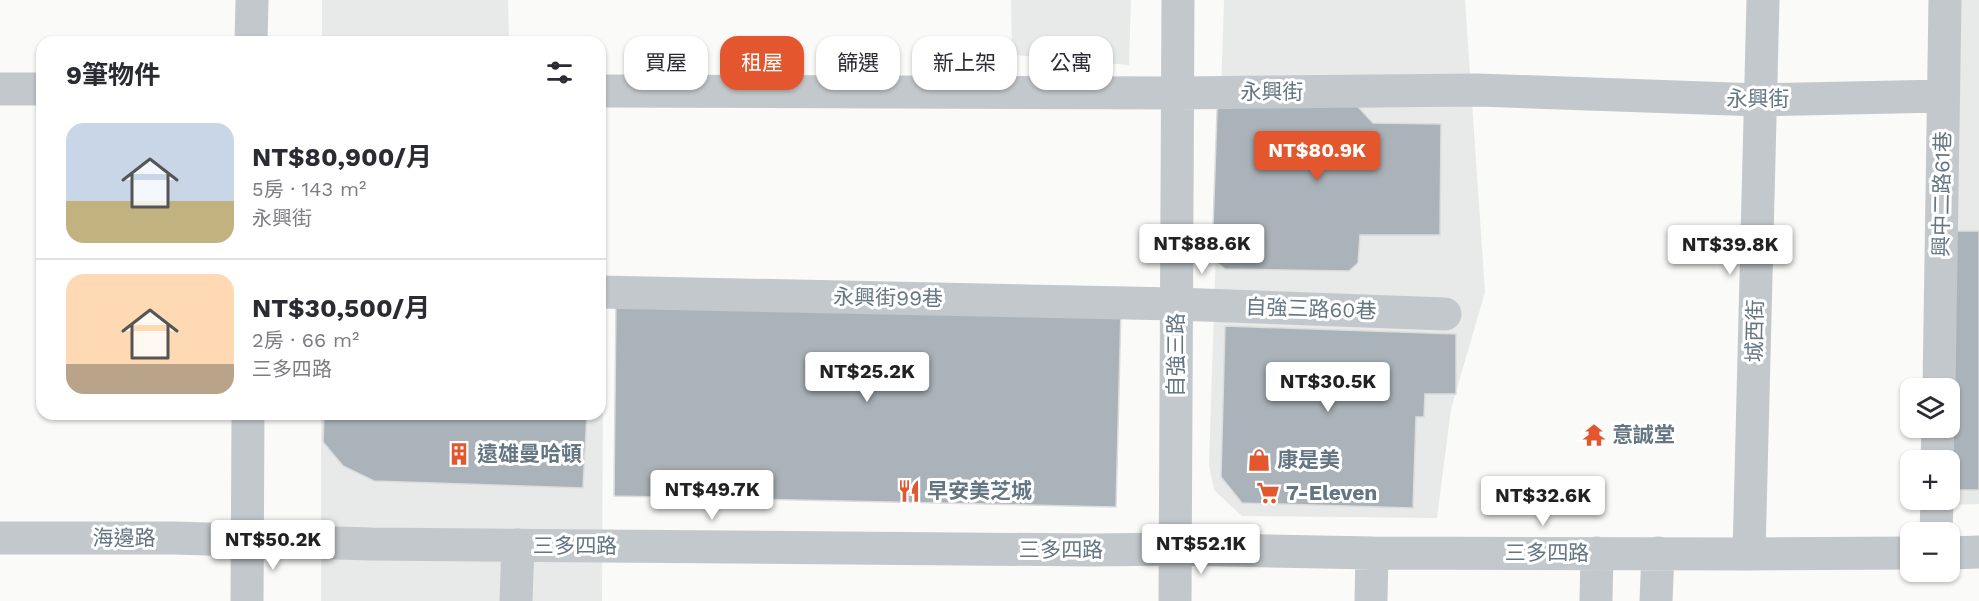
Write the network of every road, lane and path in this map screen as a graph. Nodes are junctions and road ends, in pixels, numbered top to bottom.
1 (252, 0) edge
2 (1178, 0) edge
3 (1763, 0) edge
4 (1945, 0) edge
5 (251, 36) edge
6 (0, 89) edge
7 (36, 89) edge
8 (606, 91) edge
9 (1177, 93) junction
10 (1943, 96) junction
11 (1760, 100) junction
12 (606, 291) edge
13 (1176, 304) junction
14 (1445, 314) dead end
15 (1939, 378) edge
16 (248, 420) edge
17 (0, 538) edge
18 (247, 540) junction
19 (518, 545) junction
20 (1176, 549) junction
21 (1979, 552) edge
22 (1372, 553) junction
23 (1597, 553) junction
24 (1658, 553) junction
25 (1900, 553) edge
26 (1960, 553) edge
27 (1749, 554) junction
28 (247, 601) edge
29 (516, 601) edge
30 (1174, 601) edge
31 (1371, 601) edge
32 (1596, 601) edge
33 (1656, 601) edge

1 - 5 street
2 - 9 street, 自強三路
3 - 11 street, 城西街
4 - 10 street, 興中二路61巷
6 - 7 street
8 - 9 street, 永興街
9 - 11 street, 永興街
9 - 13 street, 自強三路
10 - 11 street, 永興街
10 - 15 street, 興中二路61巷
11 - 27 street, 城西街
12 - 13 street, 永興街99巷
13 - 14 street, 自強三路60巷
13 - 20 street, 自強三路
16 - 18 street
17 - 18 street, 海邊路
18 - 19 street, 三多四路
18 - 28 street
19 - 20 street, 三多四路
19 - 29 street
20 - 22 street, 三多四路
20 - 30 street, 自強三路
21 - 26 street
22 - 23 street, 三多四路
22 - 31 street
23 - 24 street, 三多四路
23 - 32 street
24 - 27 street, 三多四路
24 - 33 street
25 - 27 street, 三多四路

